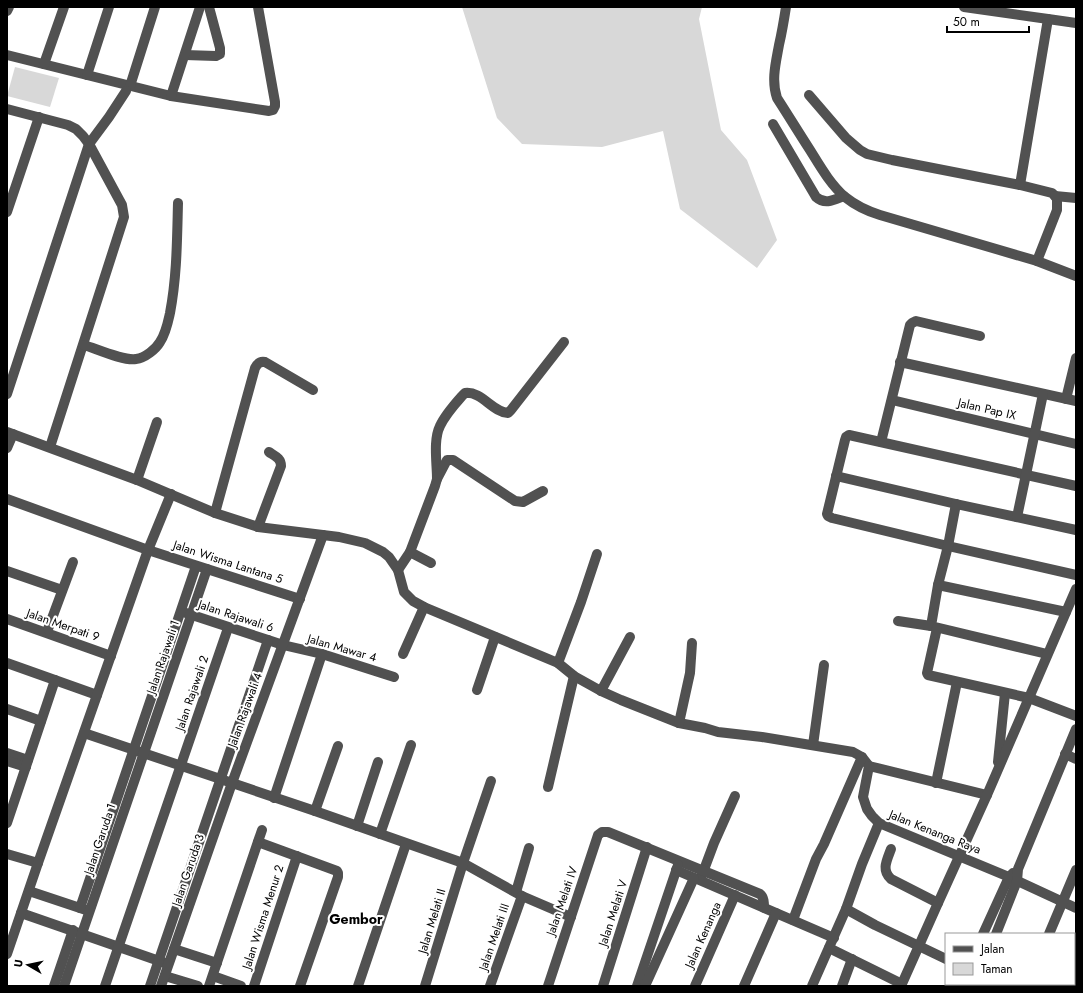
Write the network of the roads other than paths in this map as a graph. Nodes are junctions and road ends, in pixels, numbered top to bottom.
1 (8, 7) edge
2 (64, 7) edge
3 (109, 7) edge
4 (155, 7) edge
5 (200, 7) edge
6 (209, 7) edge
7 (258, 7) edge
8 (786, 7) edge
9 (964, 7) edge
10 (7, 11) edge
11 (1048, 19) junction
12 (1076, 23) edge
13 (7, 55) edge
14 (185, 55) junction
15 (44, 64) junction
16 (87, 75) junction
17 (128, 89) junction
18 (809, 95) dead end
19 (171, 96) junction
20 (7, 109) edge
21 (39, 117) junction
22 (773, 124) dead end
23 (89, 144) junction
24 (1020, 185) junction
25 (844, 196) junction
26 (1055, 196) junction
27 (1076, 198) edge
28 (178, 203) dead end
29 (7, 212) edge
30 (1037, 261) junction
31 (1076, 276) edge
32 (980, 336) dead end
33 (564, 342) dead end
34 (84, 345) junction
35 (1076, 358) edge
36 (900, 362) junction
37 (313, 390) dead end
38 (7, 394) edge
39 (1043, 394) junction
40 (892, 400) junction
41 (1071, 400) edge
42 (157, 422) dead end
43 (10, 433) edge
44 (1035, 434) junction
45 (881, 442) junction
46 (1076, 444) edge
47 (50, 447) junction
48 (7, 448) edge
49 (269, 452) dead end
50 (1025, 475) junction
51 (836, 476) junction
52 (437, 479) junction
53 (137, 480) junction
54 (1076, 486) edge
55 (543, 491) dead end
56 (171, 494) junction
57 (7, 500) edge
58 (956, 504) junction
59 (214, 513) junction
60 (1017, 517) junction
61 (258, 527) junction
62 (1076, 530) edge
63 (323, 535) junction
64 (948, 546) junction
65 (148, 550) junction
66 (410, 552) junction
67 (597, 554) dead end
68 (73, 562) dead end
69 (431, 564) dead end
70 (196, 566) junction
71 (207, 569) junction
72 (398, 570) junction
73 (7, 571) edge
74 (1076, 575) edge
75 (938, 585) junction
76 (1076, 588) edge
77 (62, 590) junction
78 (300, 599) junction
79 (424, 607) junction
80 (180, 611) junction
81 (1066, 612) junction
82 (192, 615) junction
83 (7, 619) edge
84 (898, 621) dead end
85 (934, 627) junction
86 (228, 628) junction
87 (48, 629) dead end
88 (495, 637) junction
89 (630, 637) dead end
90 (268, 640) junction
91 (692, 643) dead end
92 (283, 645) junction
93 (322, 654) junction
94 (403, 654) dead end
95 (1047, 654) junction
96 (111, 656) junction
97 (7, 663) edge
98 (558, 663) junction
99 (824, 665) dead end
100 (574, 676) junction
101 (394, 677) dead end
102 (55, 680) junction
103 (957, 682) junction
104 (477, 690) dead end
105 (601, 691) junction
106 (1005, 693) junction
107 (97, 695) junction
108 (1029, 698) junction
109 (7, 709) edge
110 (1076, 716) edge
111 (42, 721) junction
112 (679, 724) junction
113 (1076, 729) edge
114 (84, 733) junction
115 (411, 745) dead end
116 (813, 745) junction
117 (338, 746) dead end
118 (138, 752) junction
119 (7, 753) edge
120 (1065, 754) junction
121 (862, 757) junction
122 (1076, 759) edge
123 (7, 761) edge
124 (378, 762) dead end
125 (27, 764) junction
126 (181, 766) junction
127 (869, 766) junction
128 (997, 772) junction
129 (221, 780) junction
130 (491, 781) dead end
131 (232, 783) junction
132 (936, 783) junction
133 (548, 786) dead end
134 (735, 796) dead end
135 (987, 796) junction
136 (274, 798) junction
137 (9, 810) edge
138 (315, 811) junction
139 (7, 823) edge
140 (879, 823) junction
141 (357, 826) junction
142 (262, 830) dead end
143 (380, 834) junction
144 (258, 842) junction
145 (406, 844) junction
146 (529, 848) dead end
147 (647, 848) junction
148 (892, 849) dead end
149 (7, 854) edge
150 (297, 856) junction
151 (959, 856) junction
152 (679, 860) junction
153 (38, 863) junction
154 (463, 863) junction
155 (676, 870) junction
156 (704, 870) junction
157 (1076, 870) edge
158 (697, 879) junction
159 (1013, 879) junction
160 (29, 891) junction
161 (519, 894) junction
162 (735, 895) junction
163 (1062, 902) junction
164 (938, 903) junction
165 (764, 908) junction
166 (1076, 908) edge
167 (85, 909) junction
168 (846, 909) junction
169 (21, 913) junction
170 (776, 913) junction
171 (570, 917) junction
172 (793, 920) junction
173 (77, 932) junction
174 (984, 933) edge
175 (996, 933) edge
176 (1049, 933) edge
177 (834, 938) junction
178 (919, 946) junction
179 (119, 947) junction
180 (174, 948) junction
181 (829, 948) junction
182 (7, 954) edge
183 (852, 959) junction
184 (945, 959) edge
185 (163, 963) junction
186 (217, 963) junction
187 (165, 976) junction
188 (211, 981) edge
189 (902, 985) edge
190 (54, 986) edge
191 (64, 986) edge
192 (105, 986) edge
193 (150, 986) edge
194 (161, 986) edge
195 (198, 986) edge
196 (241, 986) edge
197 (254, 986) edge
198 (300, 986) edge
199 (358, 986) edge
200 (425, 986) edge
201 (490, 986) edge
202 (548, 986) edge
203 (603, 986) edge
204 (637, 986) edge
205 (645, 986) edge
206 (695, 986) edge
207 (744, 986) edge
208 (812, 986) edge
209 (842, 986) edge

1 - 10 street
2 - 15 street
3 - 16 street
4 - 17 street
5 - 14 street
6 - 14 street
7 - 19 street
8 - 25 street
9 - 11 street
11 - 12 street
11 - 24 street
13 - 15 street
14 - 19 street
15 - 16 street
16 - 17 street
17 - 19 street
17 - 23 street
18 - 24 street
20 - 21 street
21 - 23 street
21 - 29 street
22 - 25 street
23 - 34 street
23 - 38 street
24 - 26 street
25 - 30 street
26 - 27 street
26 - 30 street
28 - 34 street
30 - 31 street
32 - 36 street
33 - 52 street
34 - 47 street
35 - 41 street
36 - 39 street
36 - 40 street
37 - 59 street
39 - 41 street
39 - 44 street
40 - 44 street, Jalan Pap IX
40 - 45 street
42 - 53 street
43 - 47 street
43 - 48 street
44 - 46 street, Jalan Pap IX
44 - 50 street
45 - 50 street
45 - 51 street
47 - 53 street
49 - 61 street
50 - 54 street
50 - 60 street
51 - 58 street
51 - 64 street
52 - 55 street
52 - 66 street
53 - 56 street
56 - 59 street
56 - 65 street
57 - 65 street, Jalan Wisma Lantana 5
58 - 60 street
58 - 64 street
59 - 61 street
60 - 62 street
61 - 63 street
63 - 72 street
63 - 78 street, Jalan Rajawali 4
64 - 74 street
64 - 75 street
65 - 70 street, Jalan Wisma Lantana 5
65 - 96 street
66 - 69 street
66 - 72 street
67 - 98 street
68 - 77 street
70 - 71 street, Jalan Wisma Lantana 5
70 - 80 street
71 - 78 street, Jalan Wisma Lantana 5
71 - 82 street, Jalan Rajawali 1
72 - 79 street
73 - 77 street
75 - 81 street
75 - 85 street
76 - 81 street
77 - 87 street
78 - 92 street, Jalan Rajawali 4
79 - 88 street
79 - 94 street
80 - 82 street, Jalan Rajawali 6
80 - 118 street
81 - 95 street
82 - 86 street, Jalan Rajawali 6
82 - 118 street, Jalan Rajawali 1
83 - 96 street, Jalan Merpati 9
84 - 85 street
85 - 95 street
85 - 103 street
86 - 90 street, Jalan Rajawali 6
86 - 126 street, Jalan Rajawali 2
88 - 98 street
88 - 104 street
89 - 105 street
90 - 92 street, Jalan Rajawali 6
90 - 129 street, Jalan Garuda 3
91 - 112 street
92 - 93 street, Jalan Mawar 4
92 - 131 street, Jalan Rajawali 4
93 - 101 street, Jalan Mawar 4
93 - 136 street
95 - 108 street
96 - 107 street
97 - 102 street
98 - 100 street
99 - 116 street
100 - 105 street
100 - 133 street
102 - 107 street
102 - 111 street
103 - 106 street
103 - 132 street
105 - 112 street
106 - 108 street
106 - 128 street
107 - 114 street
108 - 110 street
108 - 128 street
109 - 111 street
111 - 125 street
112 - 116 street
113 - 120 street
114 - 118 street
114 - 153 street
115 - 143 street
116 - 121 street
117 - 138 street
118 - 126 street
118 - 167 street, Jalan Garuda 1
119 - 125 street
120 - 122 street
120 - 159 street
121 - 127 street
121 - 172 street
123 - 125 street
124 - 141 street
125 - 137 street
126 - 129 street
126 - 179 street, Jalan Rajawali 2
127 - 132 street
127 - 140 street
128 - 135 street
129 - 131 street
129 - 185 street, Jalan Garuda 3
130 - 154 street, Jalan Melati II
131 - 136 street
131 - 180 street, Jalan Garuda 3
132 - 135 street
134 - 156 street
135 - 151 street
136 - 138 street
137 - 139 street
138 - 141 street
140 - 151 street, Jalan Kenanga Raya
140 - 168 street, Jalan Kenanga Raya
141 - 143 street
142 - 144 street
143 - 145 street
144 - 150 street
144 - 186 street
145 - 154 street
145 - 199 street
146 - 161 street, Jalan Melati III
147 - 152 street
147 - 171 street, Jalan Melati IV
147 - 203 street, Jalan Melati V
148 - 164 street
149 - 153 street
150 - 197 street, Jalan Wisma Menur 2
150 - 198 street
151 - 159 street, Jalan Kenanga Raya
151 - 164 street
152 - 155 street
152 - 156 street
153 - 160 street
154 - 161 street
154 - 200 street, Jalan Melati II
155 - 158 street
155 - 204 street
156 - 158 street
156 - 165 street
157 - 163 street
158 - 162 street
158 - 205 street
159 - 163 street, Jalan Kenanga Raya
159 - 174 street
159 - 175 street
160 - 167 street
160 - 169 street
161 - 171 street
161 - 201 street, Jalan Melati III
162 - 165 street
162 - 206 street, Jalan Kenanga
163 - 166 street, Jalan Kenanga Raya
163 - 176 street
164 - 178 street
165 - 170 street
167 - 173 street, Jalan Garuda 1
168 - 177 street, Jalan Kenanga Raya
168 - 178 street
169 - 173 street
169 - 182 street
170 - 172 street
170 - 207 street
171 - 202 street, Jalan Melati IV
172 - 177 street
173 - 179 street
173 - 190 street
173 - 191 street
177 - 181 street, Jalan Kenanga Raya
178 - 184 street
178 - 189 street
179 - 185 street
179 - 192 street, Jalan Rajawali 2
180 - 185 street, Jalan Garuda 3
180 - 186 street
181 - 183 street
181 - 208 street, Jalan Kenanga Raya
183 - 189 street
183 - 209 street
185 - 187 street
185 - 193 street
186 - 188 street
187 - 194 street
187 - 195 street
188 - 196 street

